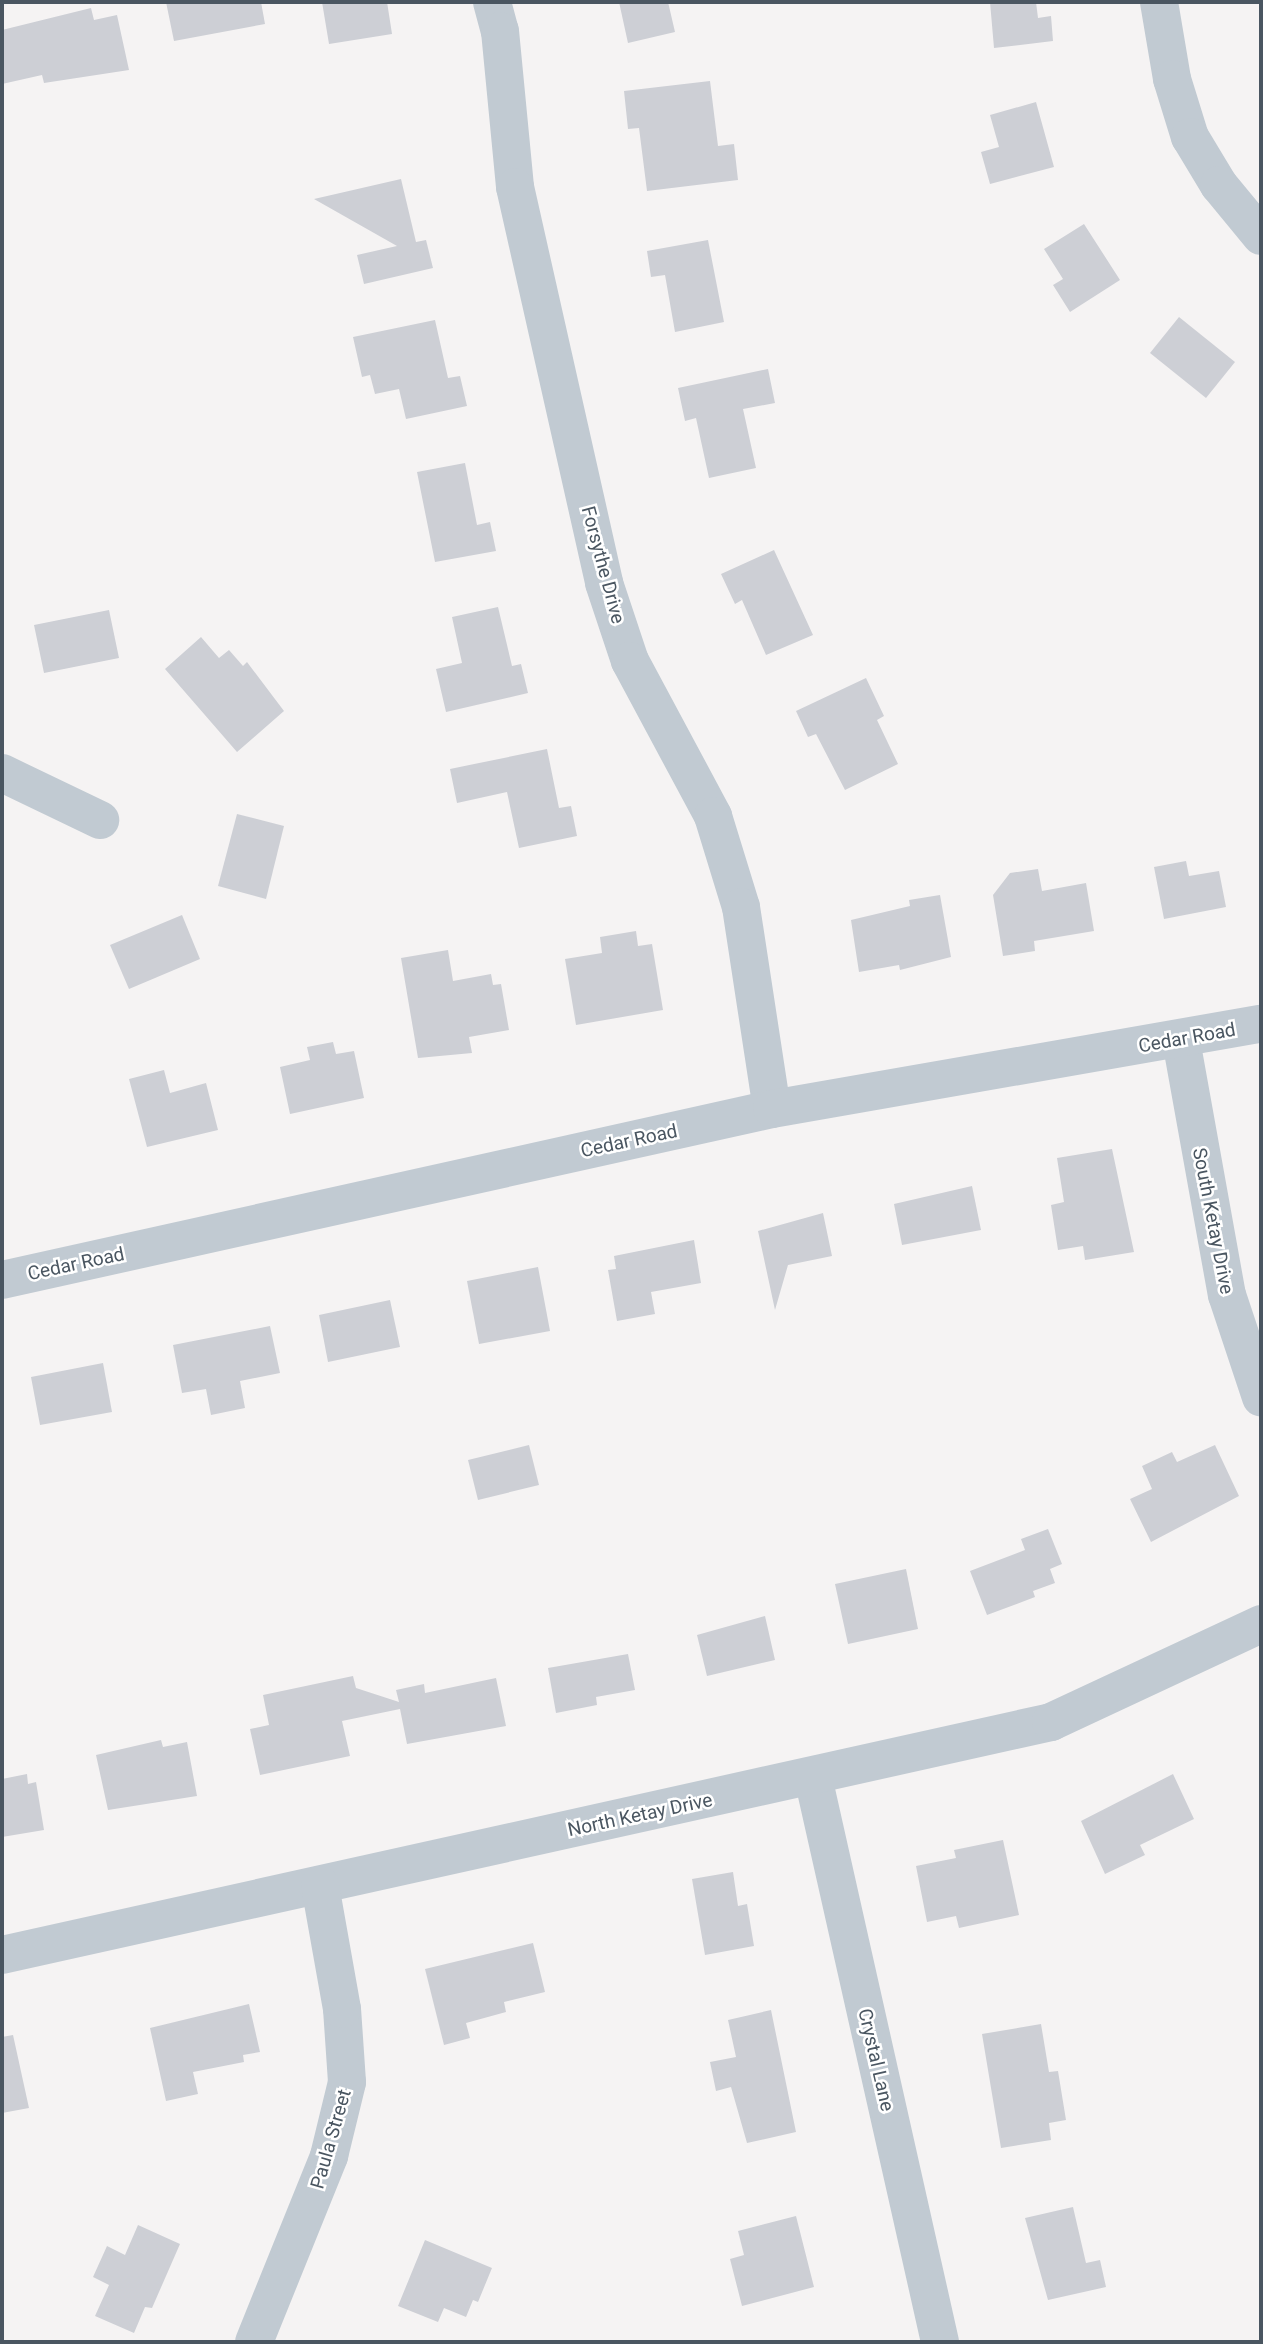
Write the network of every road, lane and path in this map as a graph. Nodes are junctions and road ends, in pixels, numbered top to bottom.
1 (492, 2) edge
2 (1159, 2) edge
3 (1261, 236) edge
4 (2, 773) edge
5 (100, 820) dead end
6 (1261, 1024) edge
7 (1181, 1040) junction
8 (772, 1109) junction
9 (2, 1280) edge
10 (1261, 1397) edge
11 (1261, 1624) edge
12 (813, 1777) junction
13 (320, 1885) junction
14 (2, 1955) edge
15 (254, 2342) edge
16 (940, 2342) edge

1 - 8 street, Forsythe Drive
2 - 3 street
4 - 5 street
6 - 7 street, Cedar Road
7 - 8 street, Cedar Road
7 - 10 street, South Ketay Drive
8 - 9 street, Cedar Road
11 - 12 street, North Ketay Drive
12 - 13 street, North Ketay Drive
12 - 16 street, Crystal Lane
13 - 14 street, North Ketay Drive
13 - 15 street, Paula Street

